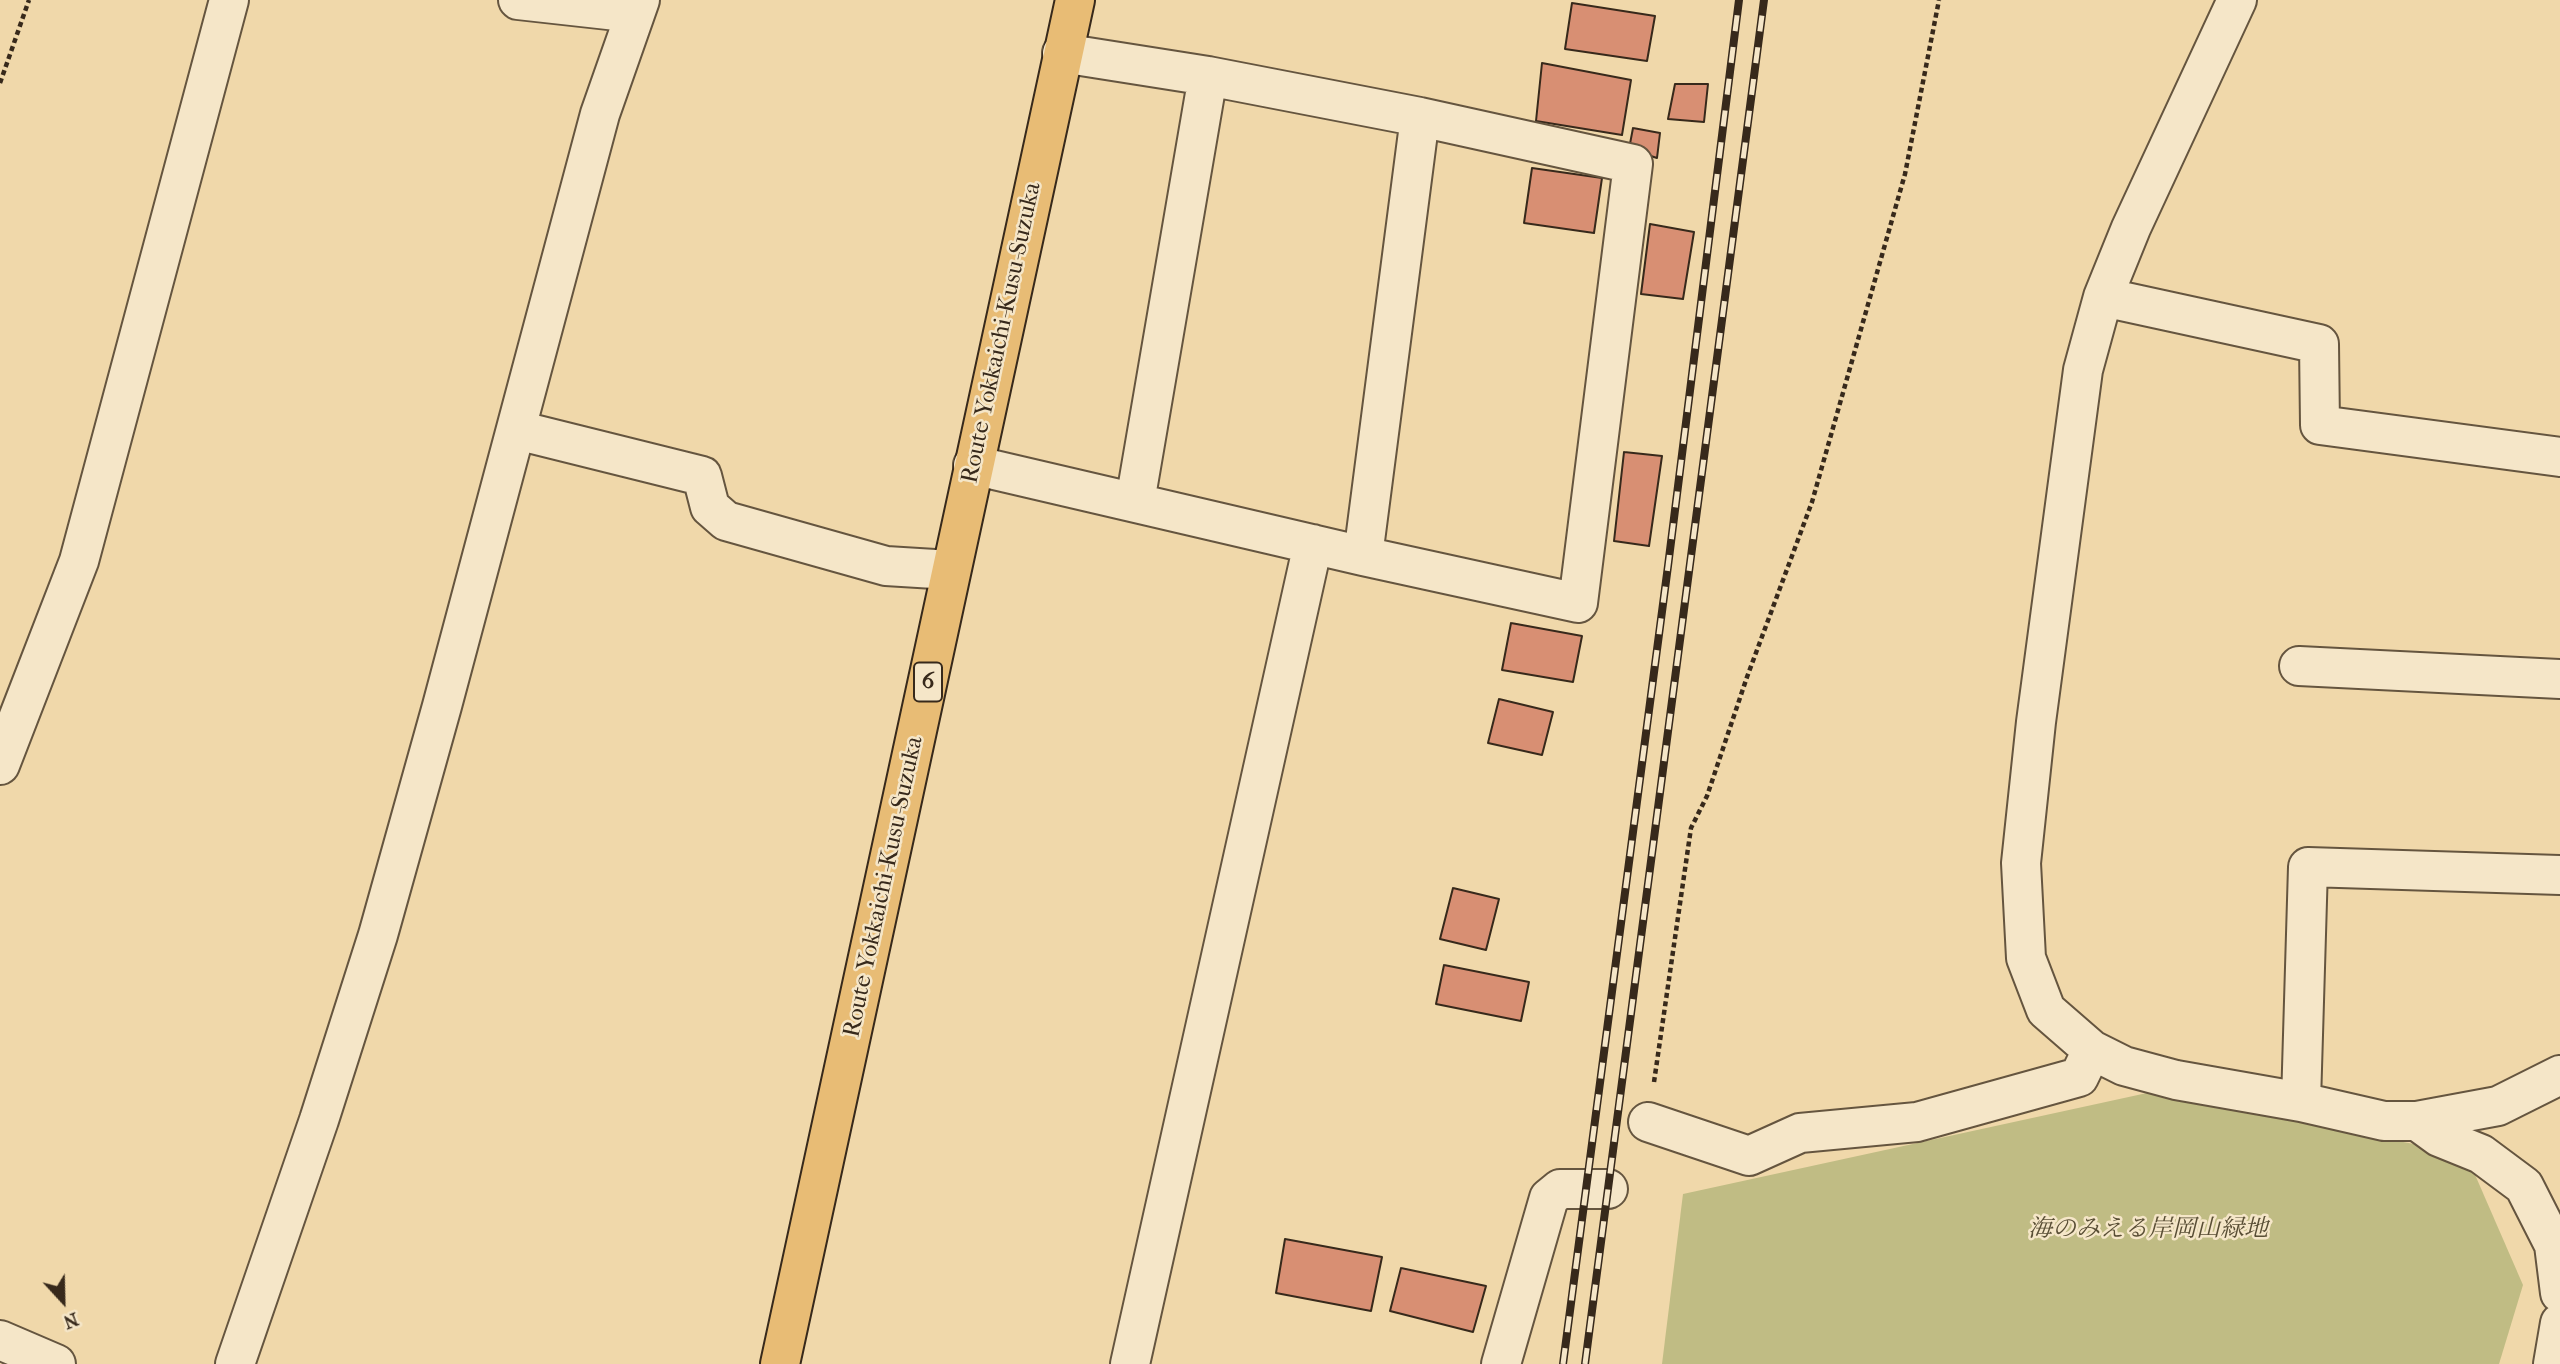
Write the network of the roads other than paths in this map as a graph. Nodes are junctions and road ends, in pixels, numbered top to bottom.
1 (229, 0) edge
2 (518, 0) edge
3 (1075, 0) edge
4 (2237, 0) edge
5 (637, 6) edge
6 (1062, 53) junction
7 (1208, 76) junction
8 (1420, 117) junction
9 (2103, 297) junction
10 (517, 430) junction
11 (2560, 457) edge
12 (973, 465) junction
13 (1135, 502) junction
14 (1313, 544) junction
15 (1363, 556) junction
16 (951, 569) junction
17 (2299, 666) dead end
18 (2560, 680) edge
19 (0, 765) edge
20 (2560, 875) edge
21 (2092, 1050) junction
22 (2560, 1075) edge
23 (2301, 1102) junction
24 (2417, 1121) junction
25 (1648, 1122) road end
26 (1608, 1189) dead end
27 (2560, 1293) edge
28 (2560, 1323) edge
29 (0, 1340) edge
30 (56, 1364) edge
31 (235, 1364) edge
32 (780, 1364) edge
33 (1130, 1364) edge
34 (1501, 1364) edge
35 (2553, 1364) edge

1 - 19 street
2 - 5 street
3 - 6 main road, Route Yokkaichi-Kusu-Suzuka / 6
4 - 9 street
5 - 10 street
6 - 7 street
6 - 12 main road, Route Yokkaichi-Kusu-Suzuka / 6
7 - 8 street
7 - 13 street
8 - 15 street
8 - 15 street
9 - 11 street
9 - 21 street
10 - 16 street
10 - 31 street
12 - 13 street
12 - 16 main road, Route Yokkaichi-Kusu-Suzuka / 6
13 - 14 street
14 - 15 street
14 - 33 street
16 - 32 main road, Route Yokkaichi-Kusu-Suzuka / 6
17 - 18 street
20 - 23 street
21 - 23 street
21 - 25 street
22 - 24 street
23 - 24 street
24 - 27 street
26 - 34 street
28 - 35 street
29 - 30 street

